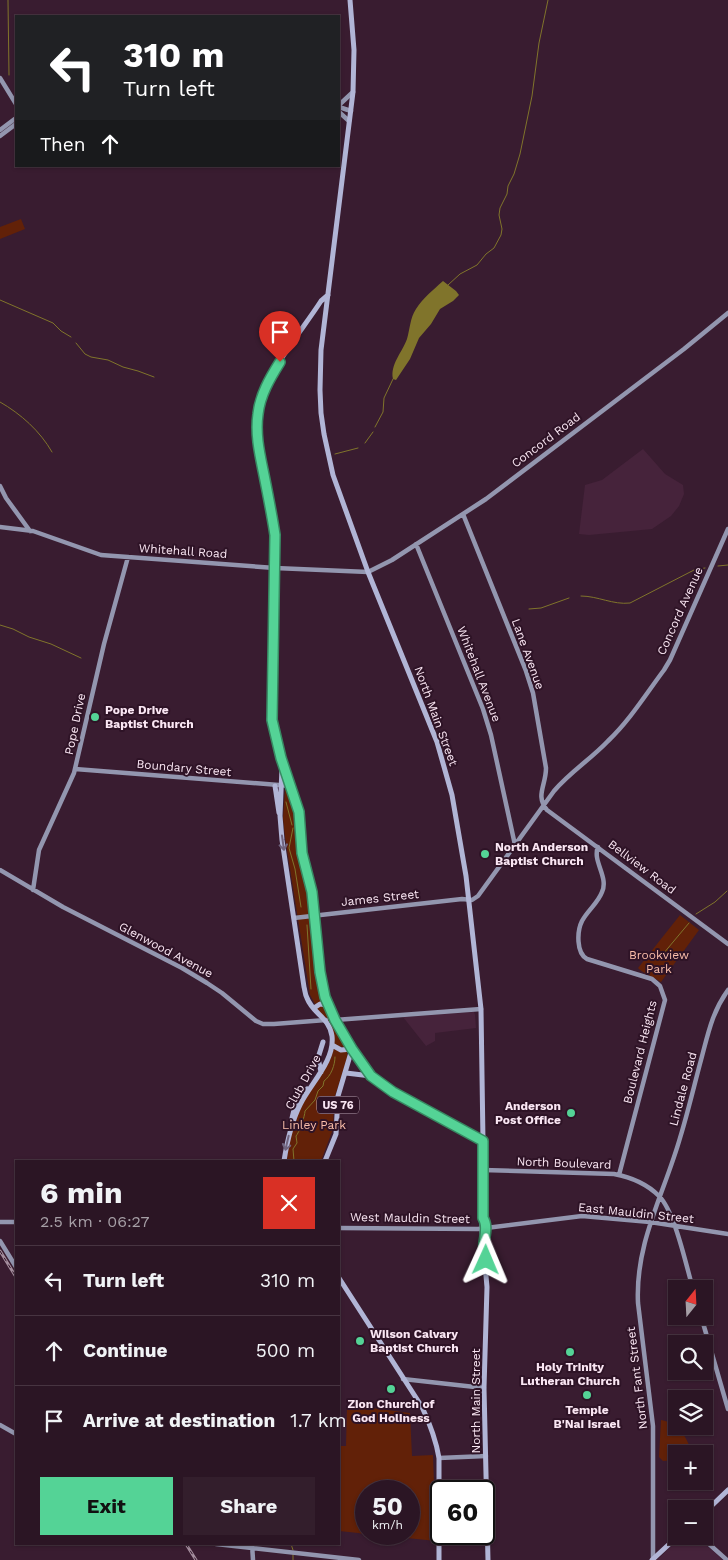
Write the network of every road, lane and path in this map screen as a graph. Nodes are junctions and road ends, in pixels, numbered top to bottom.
1 (350, 0) edge
2 (0, 78) edge
3 (353, 92) junction
4 (15, 102) edge
5 (340, 105) edge
6 (340, 106) edge
7 (351, 111) junction
8 (340, 112) edge
9 (340, 113) edge
10 (15, 119) edge
11 (349, 121) junction
12 (15, 125) edge
13 (0, 130) edge
14 (0, 136) edge
15 (328, 294) junction
16 (728, 313) edge
17 (0, 486) edge
18 (463, 514) junction
19 (0, 527) edge
20 (728, 529) edge
21 (30, 531) junction
22 (416, 544) junction
23 (128, 558) junction
24 (275, 568) junction
25 (368, 572) junction
26 (281, 759) junction
27 (75, 770) junction
28 (275, 786) junction
29 (291, 786) junction
30 (282, 787) junction
31 (544, 806) junction
32 (280, 816) junction
33 (515, 845) junction
34 (598, 847) junction
35 (0, 870) edge
36 (33, 890) junction
37 (469, 900) junction
38 (314, 915) junction
39 (294, 918) junction
40 (728, 944) edge
41 (728, 990) edge
42 (328, 1005) junction
43 (314, 1008) junction
44 (481, 1009) junction
45 (326, 1020) junction
46 (335, 1020) junction
47 (323, 1042) dead end
48 (332, 1044) junction
49 (352, 1049) junction
50 (321, 1072) junction
51 (346, 1072) junction
52 (371, 1076) junction
53 (483, 1141) junction
54 (284, 1160) edge
55 (325, 1160) edge
56 (483, 1170) junction
57 (619, 1175) junction
58 (660, 1196) junction
59 (0, 1222) edge
60 (15, 1222) edge
61 (650, 1222) junction
62 (675, 1226) junction
63 (340, 1228) edge
64 (484, 1229) junction
65 (728, 1234) edge
66 (0, 1241) edge
67 (15, 1265) edge
68 (340, 1280) edge
69 (690, 1280) edge
70 (704, 1325) edge
71 (403, 1379) junction
72 (484, 1388) junction
73 (728, 1409) edge
74 (0, 1425) edge
75 (15, 1433) edge
76 (486, 1456) junction
77 (439, 1458) junction
78 (728, 1490) edge
79 (713, 1504) edge
80 (234, 1545) edge
81 (668, 1545) edge
82 (710, 1545) edge
83 (252, 1546) edge
84 (253, 1560) edge
85 (359, 1560) edge
86 (439, 1560) edge
87 (488, 1560) edge
88 (652, 1560) edge
89 (727, 1560) edge

1 - 3 main road, North Main Street
2 - 4 street
3 - 5 street
3 - 7 main road, North Main Street
6 - 7 street
7 - 8 street
7 - 11 main road, North Main Street
9 - 11 street
10 - 13 street
11 - 15 main road, North Main Street
12 - 14 street
15 - 24 main road
15 - 25 main road, North Main Street
16 - 18 street, Concord Road
17 - 21 street
18 - 22 street, Concord Road
18 - 31 street, Lane Avenue
19 - 21 street, Whitehall Road
20 - 31 street, Concord Avenue
21 - 23 street, Whitehall Road
22 - 25 street, Concord Road
22 - 33 street, Whitehall Avenue
23 - 24 street, Whitehall Road
23 - 27 street, Pope Drive
24 - 25 street, Whitehall Road
24 - 26 main road
25 - 37 main road, North Main Street
26 - 29 main road
26 - 30 main road
27 - 28 street, Boundary Street
27 - 36 street, Pope Drive
28 - 30 street, Boundary Street
28 - 32 main road
29 - 30 street, Boundary Street
29 - 38 main road
30 - 32 main road
31 - 33 street, Concord Avenue
31 - 34 street, Bellview Road
32 -> 39 main road
33 - 37 street, Concord Avenue
34 - 40 street, Bellview Road
34 - 57 street, Boulevard Heights
35 - 36 street, Glenwood Avenue
36 - 45 street, Glenwood Avenue
37 - 38 street, James Street
37 - 44 main road, North Main Street
38 - 39 street, James Street
38 - 42 main road
39 - 43 main road
41 - 58 street, Lindale Road
42 - 43 main road
42 - 46 main road
43 - 45 main road
44 - 46 street
44 - 53 main road, North Main Street
45 - 48 main road
46 - 49 main road
47 - 50 main road
48 - 49 main road
48 - 50 main road, Club Drive / US 76
49 - 51 main road, US 76
49 - 52 street
50 -> 54 main road, Club Drive / US 76
51 - 52 main road
51 - 55 main road, US 76
52 - 53 street
53 - 56 main road, North Main Street
56 - 57 street, North Boulevard
56 - 64 main road, North Main Street
57 - 58 street, North Boulevard
58 - 61 street, North Fant Street
58 - 62 street, North Boulevard
59 - 60 street
61 - 62 street, East Mauldin Street
61 - 64 street, East Mauldin Street
61 - 88 street, North Fant Street
62 - 65 street, East Mauldin Street
62 - 69 street, North Boulevard
63 - 64 street, West Mauldin Street
64 - 72 main road, North Main Street
66 - 67 street
68 - 71 main road
70 - 73 street
71 - 72 street
71 - 77 main road
72 - 76 main road, North Main Street
74 - 75 street
76 - 77 street
76 - 87 main road, North Main Street
77 - 86 main road
78 - 79 main road
80 - 83 street
81 - 88 main road
82 - 89 street
83 - 84 street
83 - 85 street

